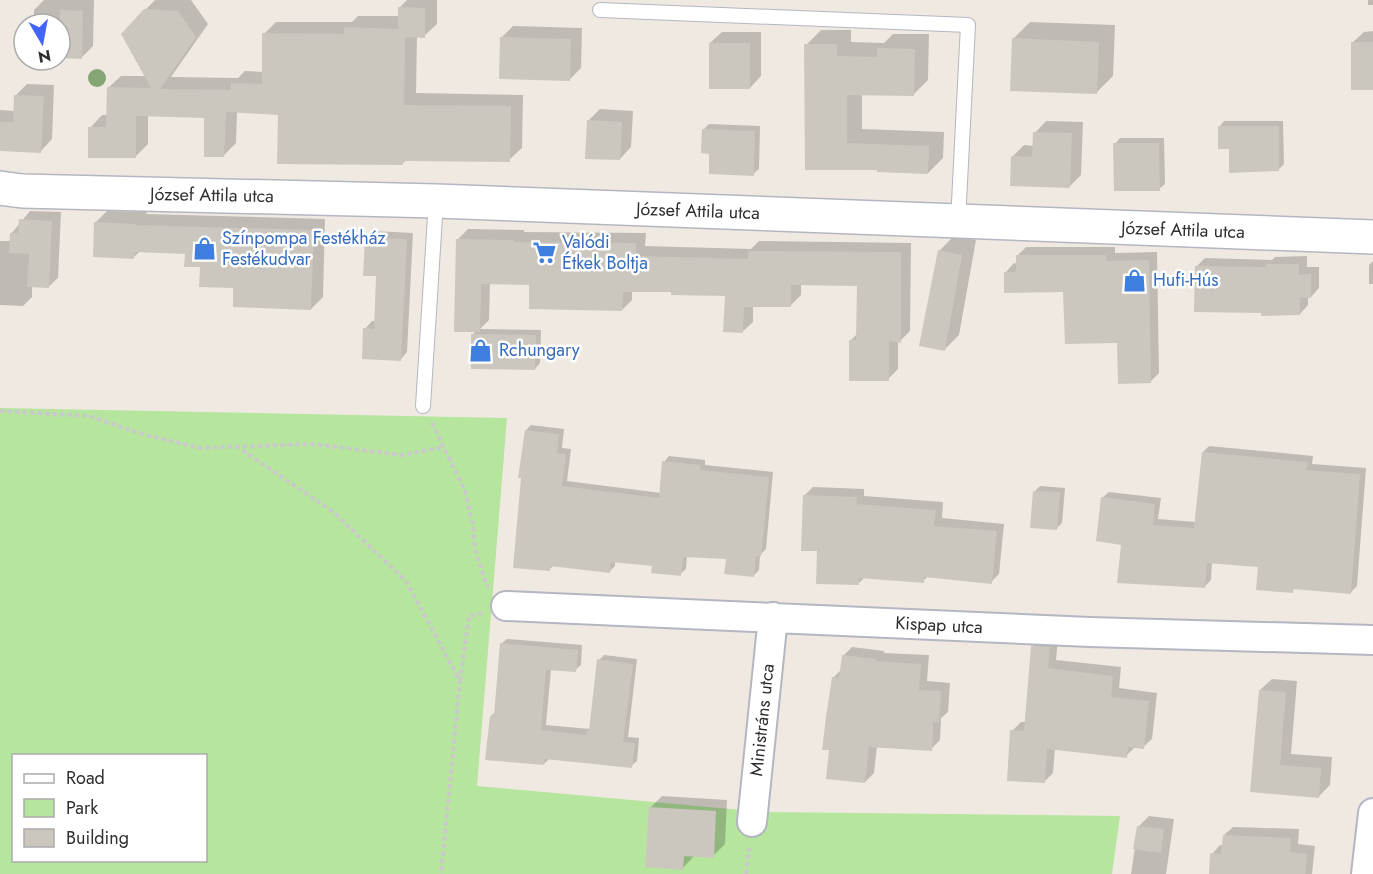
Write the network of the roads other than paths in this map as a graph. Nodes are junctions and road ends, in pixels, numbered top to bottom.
1 (600, 10) dead end
2 (7, 191) edge
3 (436, 201) junction
4 (958, 222) junction
5 (1373, 237) edge
6 (423, 406) road end
7 (506, 606) road end
8 (773, 617) junction
9 (1373, 640) edge
10 (1373, 813) edge
11 (752, 822) dead end
12 (1366, 874) edge

1 - 4 lane
2 - 3 main road, József Attila utca
3 - 4 main road, József Attila utca
3 - 6 lane
4 - 5 main road, József Attila utca
7 - 8 street, Kispap utca
8 - 9 street, Kispap utca
8 - 11 street, Ministráns utca
10 - 12 street

